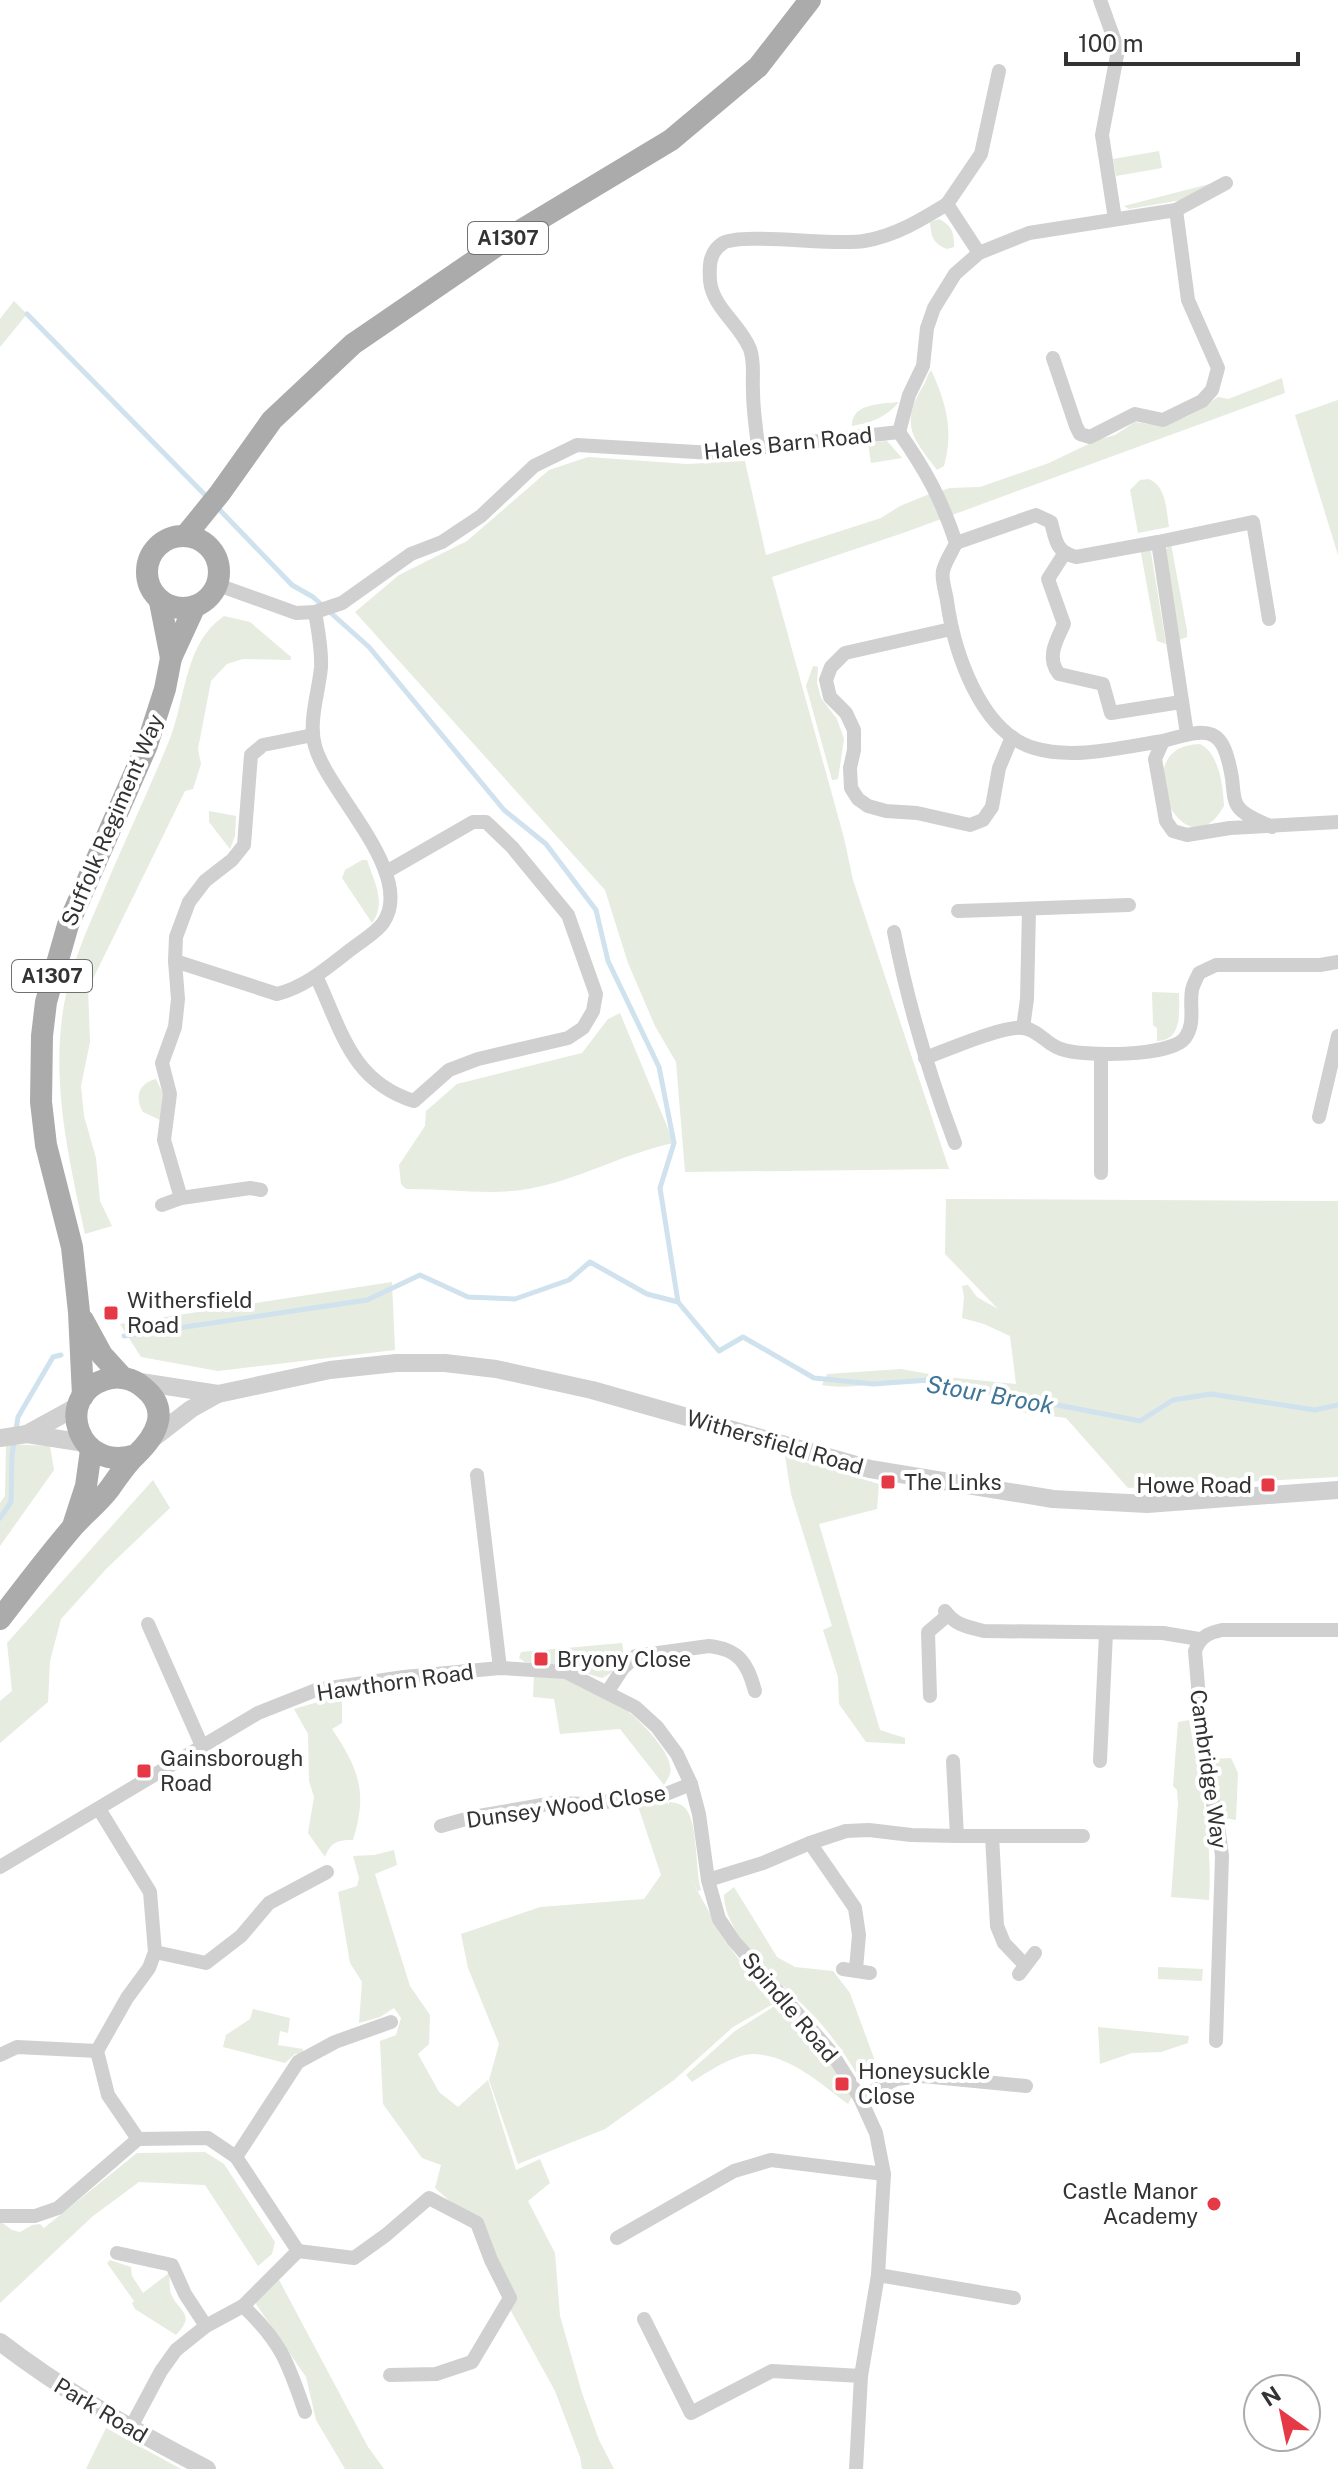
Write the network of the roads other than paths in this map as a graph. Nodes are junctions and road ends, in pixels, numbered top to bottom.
1 (810, 0) edge
2 (1100, 0) edge
3 (999, 71) dead end
4 (1226, 183) dead end
5 (947, 204) junction
6 (1176, 210) junction
7 (1115, 219) junction
8 (979, 253) junction
9 (1053, 358) dead end
10 (899, 432) junction
11 (758, 446) junction
12 (216, 503) junction
13 (186, 535) junction
14 (1158, 542) junction
15 (956, 543) junction
16 (210, 548) junction
17 (1064, 554) junction
18 (218, 585) junction
19 (160, 602) junction
20 (195, 606) junction
21 (316, 612) junction
22 (1269, 619) dead end
23 (951, 629) junction
24 (171, 658) junction
25 (1181, 702) junction
26 (1187, 734) junction
27 (313, 735) junction
28 (1012, 737) junction
29 (1163, 741) junction
30 (1236, 804) junction
31 (1338, 822) edge
32 (1272, 827) junction
33 (1230, 828) junction
34 (386, 872) junction
35 (1129, 905) dead end
36 (1029, 909) junction
37 (958, 911) dead end
38 (894, 932) dead end
39 (175, 961) junction
40 (1338, 962) edge
41 (316, 976) junction
42 (1023, 1028) junction
43 (1338, 1036) edge
44 (1101, 1054) junction
45 (925, 1058) junction
46 (1319, 1117) dead end
47 (955, 1143) dead end
48 (1101, 1173) dead end
49 (261, 1190) dead end
50 (181, 1198) junction
51 (162, 1205) dead end
52 (79, 1312) junction
53 (128, 1379) junction
54 (218, 1394) junction
55 (81, 1401) junction
56 (13, 1436) edge
57 (88, 1447) junction
58 (144, 1447) junction
59 (477, 1475) dead end
60 (1338, 1490) edge
61 (73, 1527) junction
62 (0, 1619) edge
63 (148, 1624) dead end
64 (1338, 1630) edge
65 (1106, 1633) junction
66 (1199, 1639) junction
67 (500, 1668) junction
68 (608, 1691) junction
69 (755, 1691) dead end
70 (930, 1696) dead end
71 (202, 1746) junction
72 (953, 1761) dead end
73 (1100, 1761) dead end
74 (691, 1784) junction
75 (99, 1809) junction
76 (441, 1826) dead end
77 (957, 1836) junction
78 (992, 1836) junction
79 (1083, 1836) dead end
80 (810, 1843) junction
81 (0, 1867) edge
82 (327, 1872) dead end
83 (708, 1880) junction
84 (155, 1952) junction
85 (1026, 1964) dead end
86 (857, 1970) dead end
87 (391, 2022) dead end
88 (1216, 2041) dead end
89 (97, 2051) junction
90 (0, 2055) edge
91 (1026, 2086) dead end
92 (860, 2098) junction
93 (138, 2139) junction
94 (236, 2157) junction
95 (884, 2174) junction
96 (0, 2216) edge
97 (617, 2238) dead end
98 (298, 2251) junction
99 (117, 2253) dead end
100 (878, 2275) junction
101 (1014, 2298) dead end
102 (243, 2306) junction
103 (644, 2319) dead end
104 (206, 2326) junction
105 (0, 2342) edge
106 (390, 2375) dead end
107 (861, 2376) junction
108 (305, 2412) dead end
109 (130, 2429) junction
110 (207, 2469) edge
111 (856, 2469) edge

1 - 12 main road, A1307
2 - 7 street
3 - 5 street
4 - 6 street, Hales Barn Road
5 - 8 street
5 - 11 street
6 - 7 street, Hales Barn Road
6 - 9 street
7 - 8 street, Hales Barn Road
8 - 10 street, Hales Barn Road
10 - 11 street, Hales Barn Road
10 - 15 street
11 - 21 street, Hales Barn Road
12 - 13 main road
12 - 16 main road
13 - 16 main road
13 - 19 main road
14 - 17 street
14 - 22 street
14 - 25 street
15 - 17 street
15 - 23 street
16 - 18 main road
17 - 25 street
18 - 20 main road
18 - 21 street
19 - 20 main road
19 - 24 main road, Suffolk Regiment Way
20 - 24 main road, Suffolk Regiment Way
21 - 27 street
23 - 28 street
23 - 28 street
24 - 52 main road, Suffolk Regiment Way / A1307
25 - 26 street
26 - 29 street
26 - 30 street
27 - 34 street
27 - 39 street
28 - 29 street
29 - 33 street
30 - 32 street
30 - 33 street
31 - 32 street
32 - 33 street
34 - 41 street
34 - 41 street
35 - 36 street
36 - 37 street
36 - 42 street
38 - 45 street
39 - 41 street
39 - 50 street
40 - 44 street
42 - 44 street
42 - 45 street
43 - 46 street
44 - 48 street
45 - 47 street
49 - 50 street
50 - 51 street
52 - 53 main road
52 - 55 main road, Suffolk Regiment Way
53 - 54 street, Withersfield Road
53 - 55 main road
53 - 58 main road
54 - 58 street, Withersfield Road
54 - 60 street, Withersfield Road
55 - 56 street
55 - 57 main road
56 - 57 street
57 - 58 main road
57 - 61 main road
58 - 61 main road
59 - 67 street
61 - 62 main road
63 - 71 street
64 - 66 street
65 - 66 street
65 - 70 street
65 - 73 street
66 - 88 street, Cambridge Way
67 - 68 street, Spindle Road
67 - 71 street, Hawthorn Road
68 - 69 street
68 - 74 street, Spindle Road
71 - 75 street, Hawthorn Road
72 - 77 street
74 - 76 street, Dunsey Wood Close
74 - 83 street, Spindle Road
75 - 81 street, Hawthorn Road
75 - 84 street
77 - 78 street
77 - 80 street
78 - 79 street
78 - 85 street
80 - 83 street
80 - 86 street
82 - 84 street
83 - 92 street, Spindle Road
84 - 89 street
87 - 94 street
89 - 90 street
89 - 93 street
91 - 92 street
92 - 95 street, Spindle Road
93 - 94 street
93 - 96 street
94 - 98 street
95 - 97 street
95 - 100 street, Spindle Road
98 - 102 street
98 - 106 street
99 - 104 street
100 - 101 street
100 - 107 street, Spindle Road
102 - 104 street
102 - 108 street
103 - 107 street
104 - 109 street
105 - 109 street, Park Road
107 - 111 street, Spindle Road
109 - 110 street, Park Road

